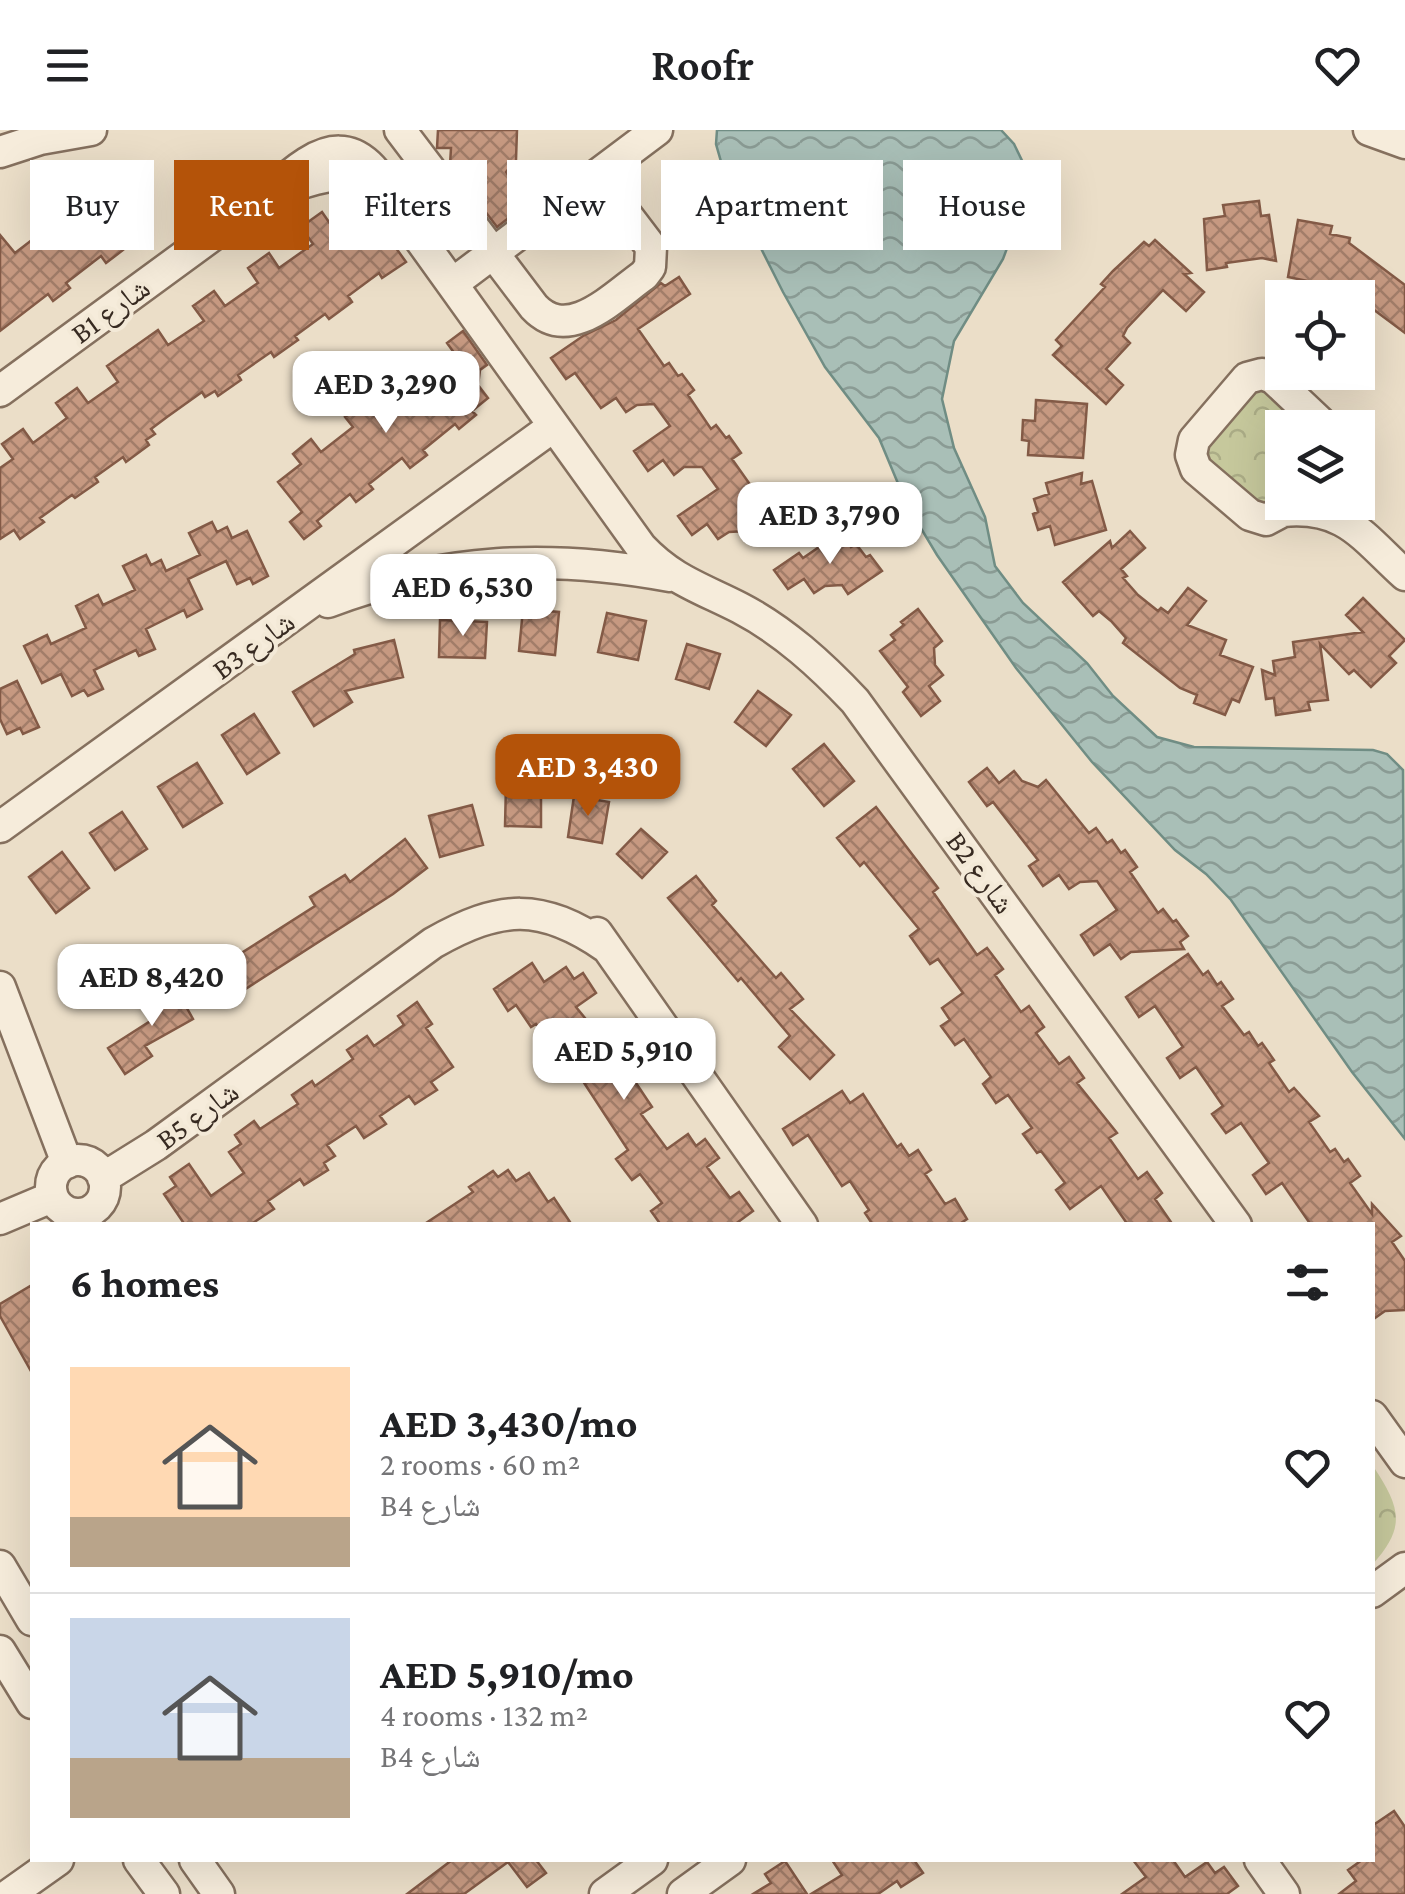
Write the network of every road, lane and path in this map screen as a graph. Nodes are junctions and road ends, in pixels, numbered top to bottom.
1 (91, 130) edge
2 (400, 130) edge
3 (657, 130) edge
4 (1368, 130) edge
5 (1405, 143) edge
6 (0, 152) edge
7 (364, 160) edge
8 (618, 160) edge
9 (641, 233) edge
10 (507, 242) edge
11 (428, 250) edge
12 (494, 252) junction
13 (452, 284) junction
14 (0, 391) edge
15 (1308, 410) edge
16 (554, 426) junction
17 (1265, 520) edge
18 (1348, 520) edge
19 (1405, 575) edge
20 (673, 577) junction
21 (296, 614) junction
22 (0, 827) edge
23 (0, 987) edge
24 (67, 1162) junction
25 (103, 1178) junction
26 (52, 1197) junction
27 (0, 1219) edge
28 (90, 1219) edge
29 (800, 1222) edge
30 (1234, 1222) edge
31 (1375, 1420) edge
32 (1405, 1462) edge
33 (0, 1566) edge
34 (1405, 1568) edge
35 (1375, 1590) edge
36 (30, 1617) edge
37 (0, 1651) edge
38 (30, 1700) edge
39 (55, 1862) edge
40 (141, 1862) edge
41 (195, 1862) edge
42 (649, 1862) edge
43 (727, 1862) edge
44 (1261, 1862) edge
45 (10, 1894) edge
46 (164, 1894) edge
47 (219, 1894) edge
48 (606, 1894) edge
49 (683, 1894) edge
50 (1284, 1894) edge

1 - 6 street
2 - 12 street
3 - 8 street
4 - 5 street
7 - 14 street, B1 شارع
9 - 12 street
10 - 12 street
11 - 13 street, B2 شارع
12 - 13 street
13 - 16 street, B2 شارع
15 - 17 street
16 - 20 street, B2 شارع
16 - 21 street, B3 شارع
18 - 19 street
20 - 21 street, B2 شارع
20 - 30 street, B2 شارع
21 - 22 street, B3 شارع
23 - 24 street
24 - 25 street
24 - 26 street
25 - 28 street
25 - 29 street, B5 شارع
26 - 27 street
26 - 28 street
31 - 32 street
33 - 36 street
34 - 35 street
37 - 38 street
39 - 45 street
40 - 46 street
41 - 47 street
42 - 48 street
43 - 49 street
44 - 50 street

